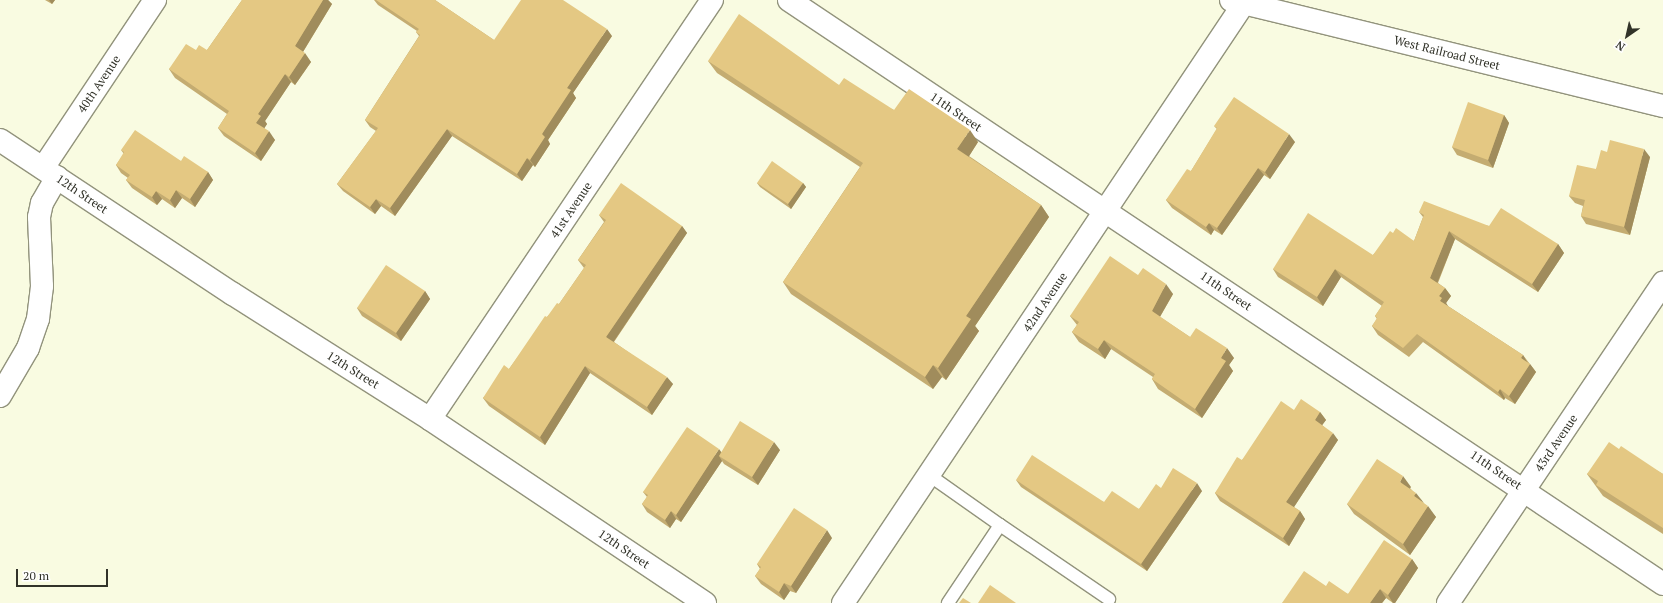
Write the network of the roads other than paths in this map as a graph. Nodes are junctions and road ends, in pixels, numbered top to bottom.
1 (155, 0) edge
2 (712, 0) edge
3 (789, 0) edge
4 (1240, 1) edge
5 (1663, 106) edge
6 (0, 140) edge
7 (50, 172) junction
8 (1106, 212) junction
9 (1663, 283) edge
10 (0, 396) edge
11 (430, 419) junction
12 (929, 475) junction
13 (1525, 490) junction
14 (1000, 526) junction
15 (1663, 584) edge
16 (1109, 598) dead end
17 (705, 603) edge
18 (843, 603) edge
19 (948, 603) edge
20 (1448, 603) edge

1 - 7 street, 40th Avenue
2 - 11 street, 41st Avenue
3 - 8 street, 11th Street
4 - 5 street, West Railroad Street
4 - 8 street, 42nd Avenue
6 - 7 street, 12th Street
7 - 10 street, 40th Avenue
7 - 11 street, 12th Street
8 - 12 street, 42nd Avenue
8 - 13 street, 11th Street
9 - 13 street, 43rd Avenue
11 - 17 street, 12th Street
12 - 14 lane
12 - 18 street, 42nd Avenue
13 - 15 street, 11th Street
13 - 20 street, 43rd Avenue
14 - 16 lane
14 - 19 lane

